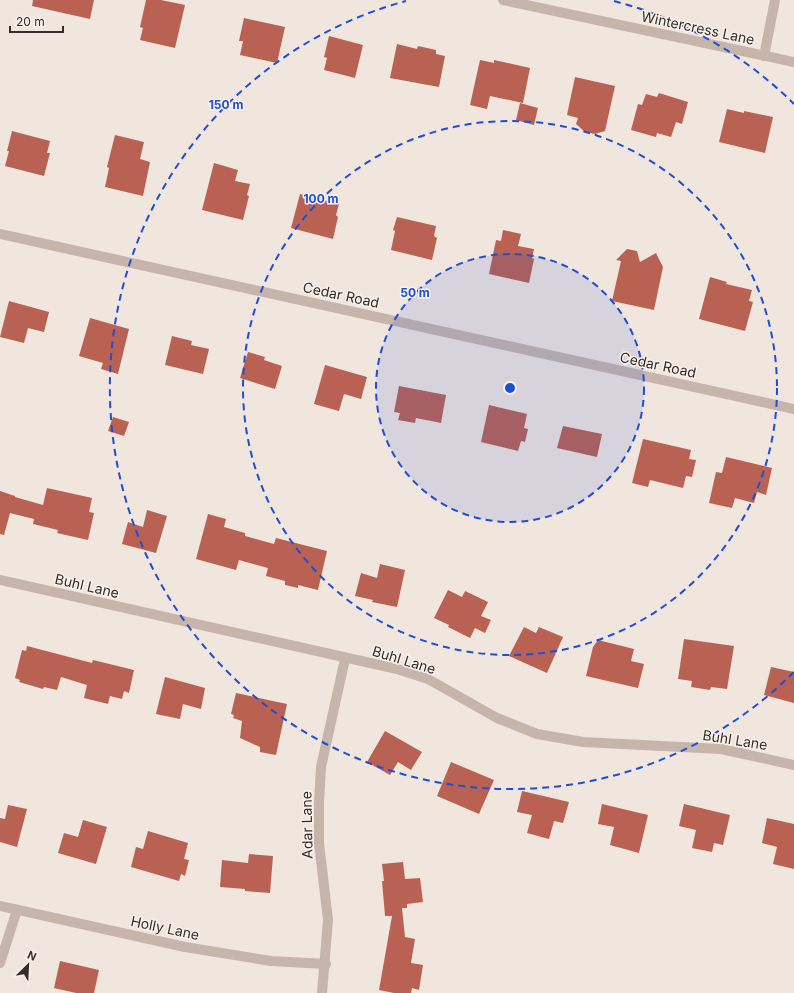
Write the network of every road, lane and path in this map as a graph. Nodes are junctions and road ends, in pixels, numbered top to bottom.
1 (503, 0) edge
2 (775, 0) edge
3 (764, 56) junction
4 (794, 62) edge
5 (0, 234) edge
6 (794, 409) edge
7 (0, 580) edge
8 (345, 659) junction
9 (794, 765) edge
10 (0, 906) edge
11 (17, 910) junction
12 (0, 963) edge
13 (326, 964) junction
14 (322, 993) edge

1 - 3 street, Wintercress Lane
2 - 3 street
3 - 4 street, Wintercress Lane
5 - 6 street, Cedar Road
7 - 8 street, Buhl Lane
8 - 9 street, Buhl Lane
8 - 13 street, Adar Lane
10 - 11 street, Holly Lane
11 - 12 street
11 - 13 street, Holly Lane
13 - 14 street, Adar Lane

